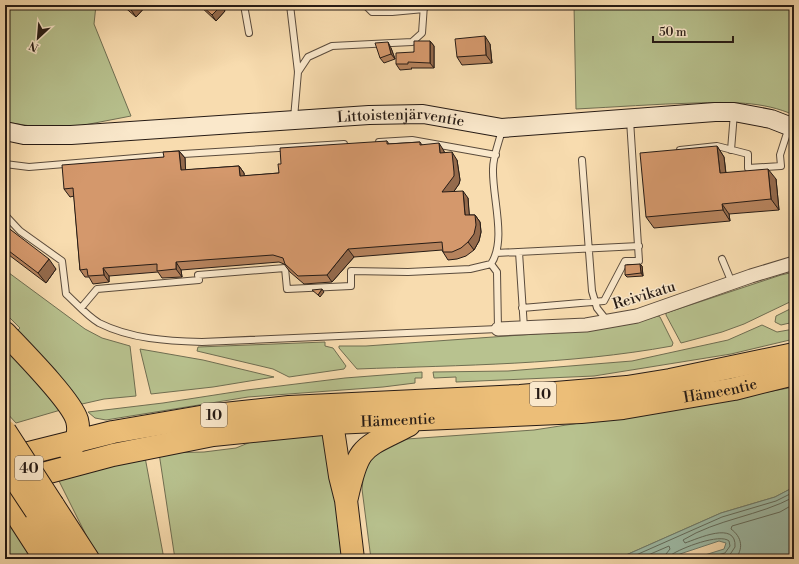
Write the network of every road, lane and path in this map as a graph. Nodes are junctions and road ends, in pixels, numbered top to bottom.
1 (244, 5) edge
2 (290, 5) edge
3 (365, 5) edge
4 (424, 7) edge
5 (248, 33) dead end
6 (298, 72) junction
7 (734, 112) junction
8 (630, 120) junction
9 (294, 121) junction
10 (792, 126) edge
11 (502, 128) junction
12 (5, 131) edge
13 (372, 142) edge
14 (349, 144) edge
15 (673, 150) edge
16 (731, 150) junction
17 (496, 155) junction
18 (582, 160) dead end
19 (5, 164) edge
20 (5, 215) edge
21 (639, 246) junction
22 (589, 248) junction
23 (519, 252) junction
24 (496, 253) junction
25 (722, 259) dead end
26 (794, 263) edge
27 (491, 264) junction
28 (732, 283) junction
29 (595, 302) junction
30 (81, 308) junction
31 (522, 308) junction
32 (608, 322) junction
33 (524, 328) junction
34 (498, 330) junction
35 (5, 333) edge
36 (794, 354) edge
37 (794, 374) edge
38 (320, 405) junction
39 (417, 420) junction
40 (74, 421) junction
41 (332, 423) junction
42 (5, 431) edge
43 (5, 459) edge
44 (5, 464) edge
45 (58, 468) junction
46 (5, 484) edge
47 (5, 498) edge
48 (346, 500) junction
49 (36, 511) junction
50 (45, 559) edge
51 (66, 559) edge
52 (88, 559) edge
53 (353, 559) edge

1 - 5 lane
2 - 6 lane
3 - 4 lane
4 - 6 lane
6 - 9 lane
7 - 8 street, Littoistenjärventie
7 - 10 street, Littoistenjärventie
7 - 16 lane
8 - 11 street, Littoistenjärventie
8 - 21 lane
9 - 11 street, Littoistenjärventie
9 - 12 street, Littoistenjärventie
10 - 16 lane
11 - 17 lane
13 - 17 lane
14 - 19 lane
15 - 16 lane
17 - 24 lane
18 - 22 lane
20 - 30 lane
21 - 22 lane
21 - 29 lane
22 - 23 lane
22 - 29 lane
23 - 24 lane
23 - 31 lane
24 - 27 lane
25 - 28 lane
26 - 28 street, Reivikatu
27 - 30 lane
27 - 34 lane
28 - 32 street, Reivikatu
29 - 31 lane
29 - 32 lane
30 - 34 lane
31 - 33 lane
32 - 33 street, Reivikatu
33 - 34 street, Reivikatu
35 - 40 highway
36 - 38 highway, Hämeentie / 10
37 - 39 highway, Hämeentie / 10
38 - 40 highway, Hämeentie / 10
38 - 41 highway
39 - 41 highway, Hämeentie / 10
39 - 48 highway
40 - 43 highway, Hämeentie / 10
40 - 45 highway
41 - 45 highway, Hämeentie / 10
41 - 48 highway
42 - 49 highway, 40, bridge
44 - 49 highway, 40, bridge
45 - 46 highway, Hämeentie / 10
47 - 49 highway
48 - 53 highway
49 - 50 highway
49 - 51 highway, 40
49 - 52 highway, 40

